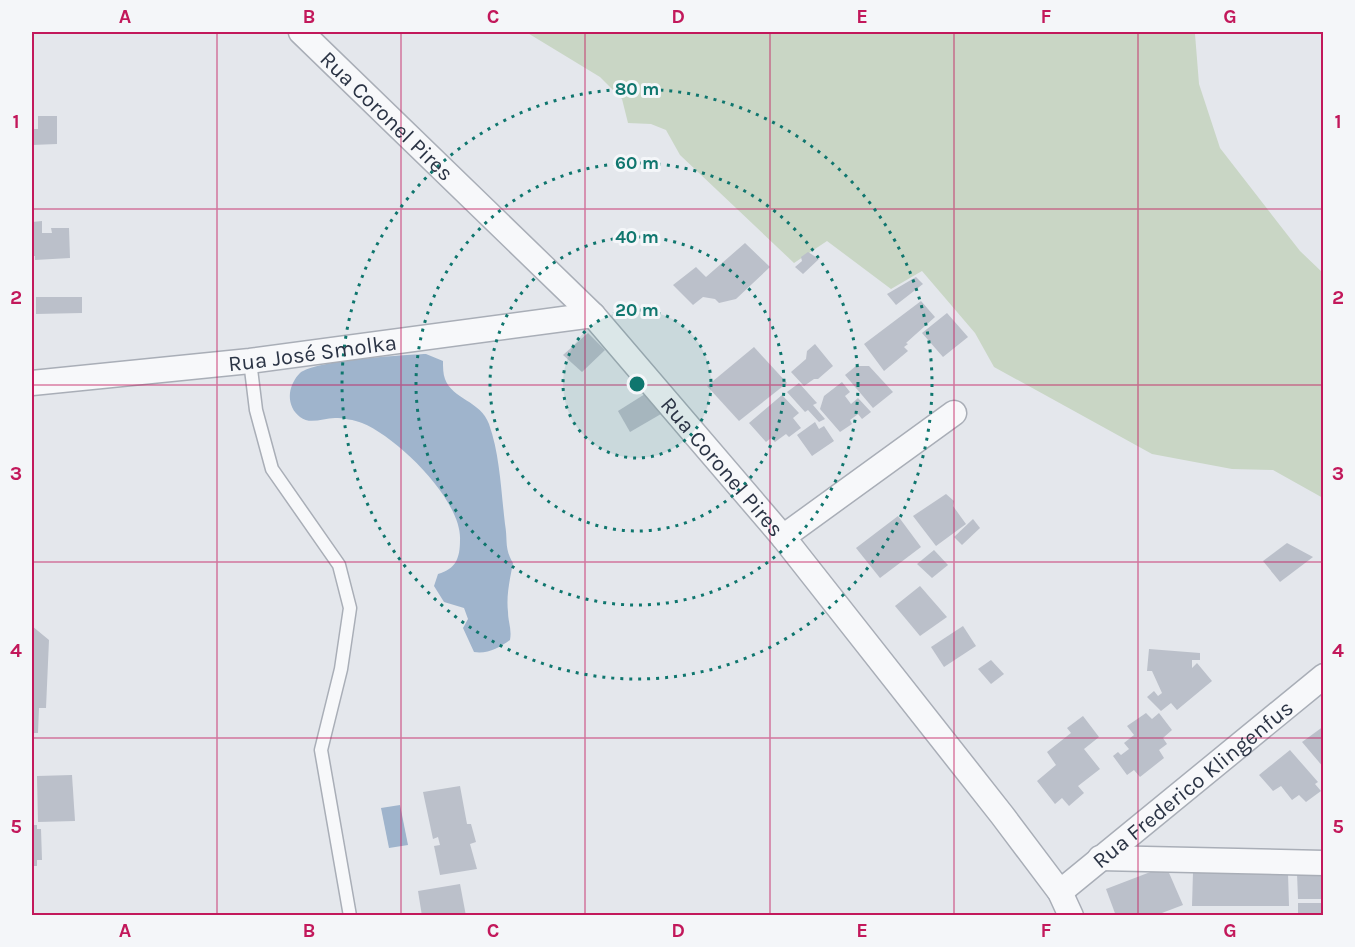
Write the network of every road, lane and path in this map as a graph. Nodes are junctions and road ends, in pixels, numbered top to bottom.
1 (301, 32) edge
2 (593, 315) junction
3 (250, 362) junction
4 (32, 383) edge
5 (954, 413) dead end
6 (783, 537) junction
7 (1323, 676) edge
8 (1100, 858) junction
9 (1323, 863) edge
10 (1060, 892) junction
11 (350, 915) edge
12 (1071, 915) edge

1 - 2 street, Rua Coronel Pires
2 - 3 street, Rua José Smolka
2 - 6 street, Rua Coronel Pires
3 - 4 street, Rua José Smolka
3 - 11 lane
5 - 6 street
6 - 10 street, Rua Coronel Pires
7 - 8 street, Rua Frederico Klingenfus
8 - 9 street
8 - 10 street, Rua Frederico Klingenfus
10 - 12 street, Rua Coronel Pires

